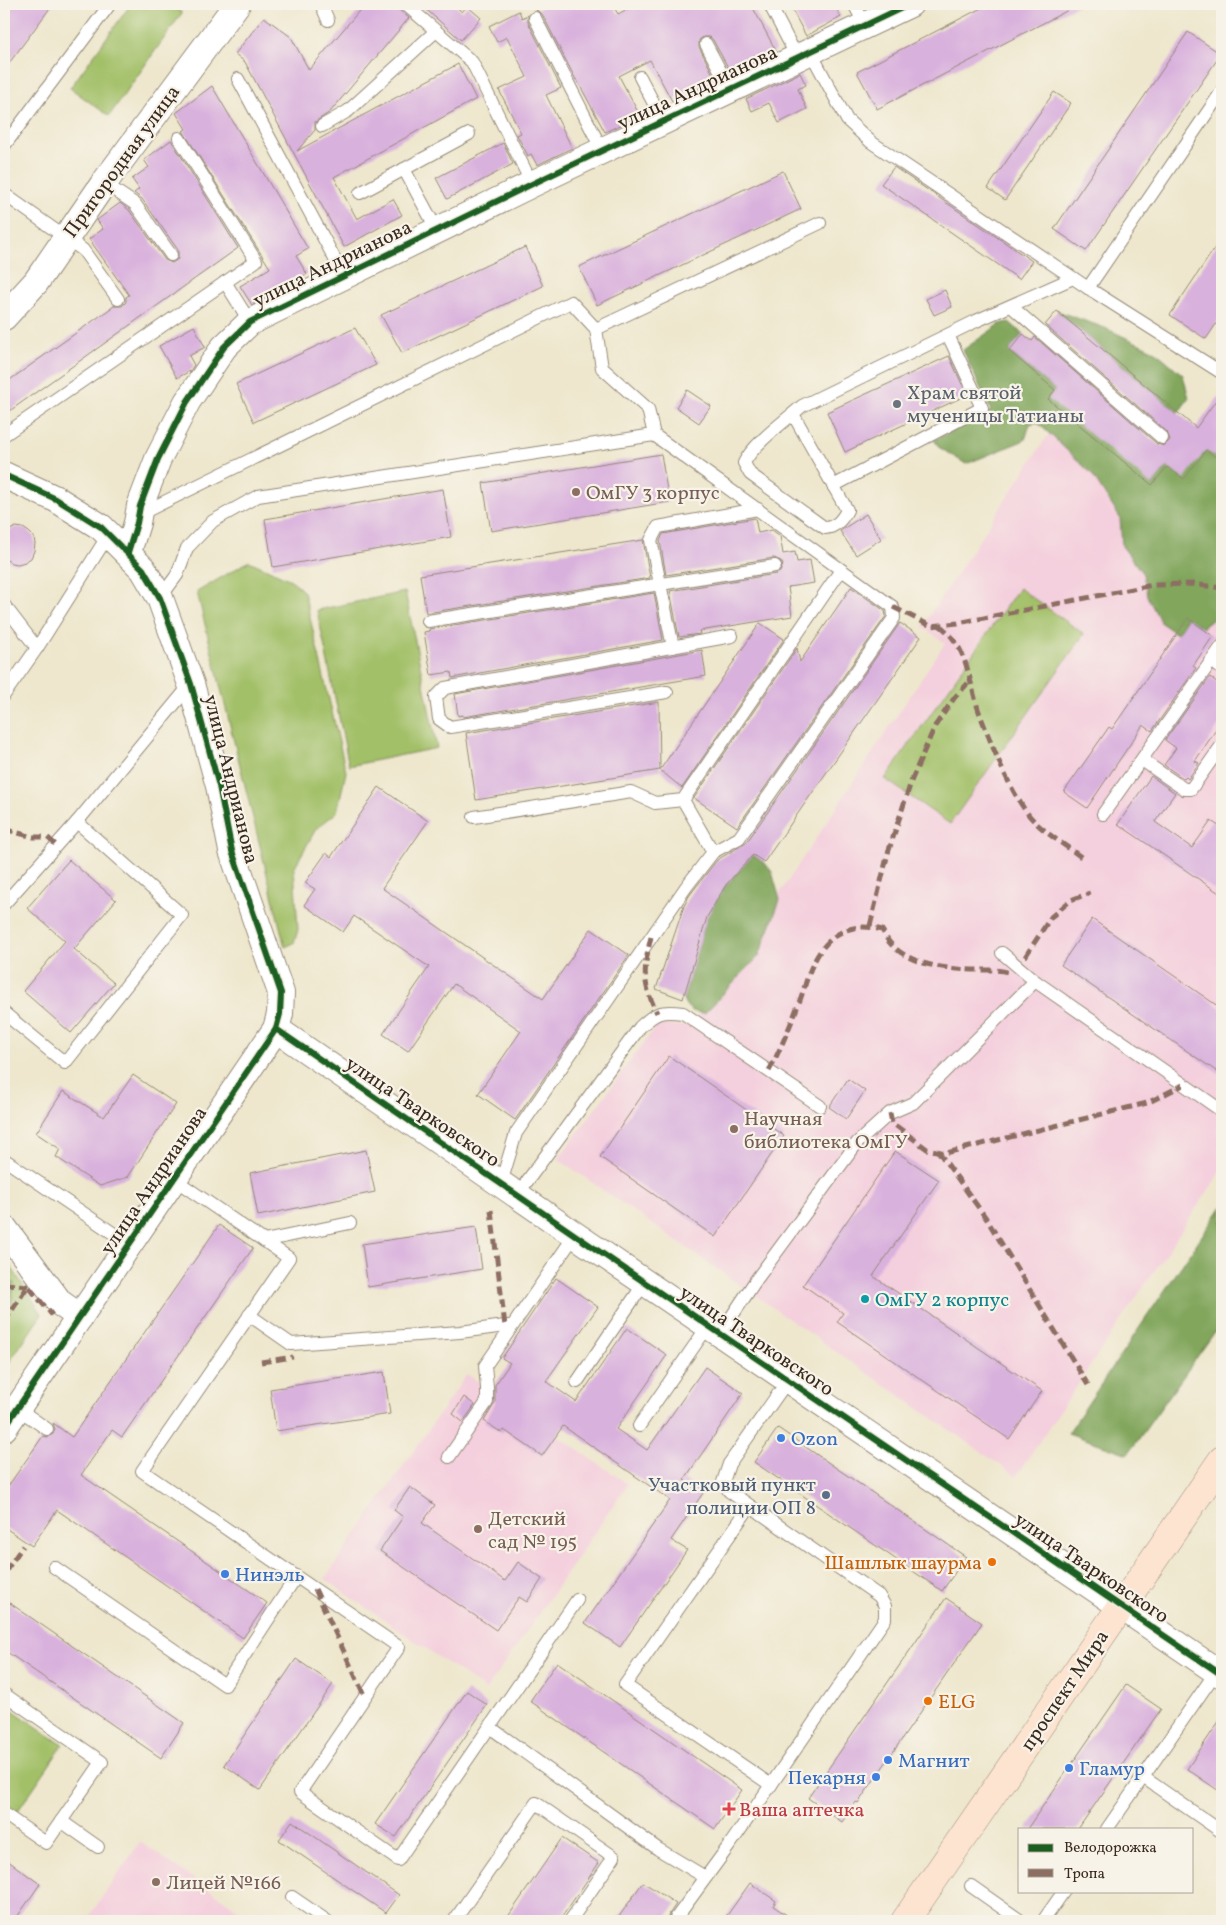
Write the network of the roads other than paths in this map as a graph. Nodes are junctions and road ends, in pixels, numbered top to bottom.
1 (110, 4) edge
2 (237, 4) edge
3 (322, 4) edge
4 (405, 4) edge
5 (910, 4) edge
6 (772, 9) dead end
7 (859, 14) edge
8 (535, 18) dead end
9 (328, 20) dead end
10 (436, 31) junction
11 (706, 44) dead end
12 (804, 54) junction
13 (640, 77) dead end
14 (238, 79) dead end
15 (730, 89) junction
16 (1222, 91) edge
17 (663, 121) junction
18 (322, 126) dead end
19 (469, 134) dead end
20 (179, 138) dead end
21 (4, 146) edge
22 (602, 150) junction
23 (404, 169) junction
24 (104, 183) junction
25 (532, 184) junction
26 (360, 193) dead end
27 (4, 194) edge
28 (820, 224) dead end
29 (437, 230) junction
30 (65, 237) junction
31 (171, 255) dead end
32 (344, 276) junction
33 (1073, 278) junction
34 (225, 282) junction
35 (1088, 288) junction
36 (118, 299) dead end
37 (1011, 306) junction
38 (4, 317) edge
39 (250, 322) junction
40 (596, 329) junction
41 (948, 335) junction
42 (1222, 373) edge
43 (793, 414) junction
44 (4, 435) edge
45 (654, 435) junction
46 (1162, 438) dead end
47 (4, 475) edge
48 (833, 486) junction
49 (758, 509) junction
50 (138, 515) junction
51 (109, 534) junction
52 (128, 552) junction
53 (775, 566) dead end
54 (842, 570) junction
55 (660, 583) junction
56 (160, 598) junction
57 (4, 605) edge
58 (428, 621) dead end
59 (732, 636) dead end
60 (1222, 646) edge
61 (673, 647) junction
62 (37, 648) junction
63 (1217, 665) edge
64 (191, 684) junction
65 (666, 692) dead end
66 (4, 695) edge
67 (1222, 745) edge
68 (1142, 760) junction
69 (682, 800) junction
70 (1103, 814) dead end
71 (474, 818) dead end
72 (77, 822) junction
73 (713, 852) junction
74 (4, 904) edge
75 (1002, 954) dead end
76 (1035, 981) junction
77 (4, 1013) edge
78 (276, 1029) junction
79 (820, 1106) dead end
80 (1222, 1111) edge
81 (8, 1162) dead end
82 (174, 1179) junction
83 (510, 1190) junction
84 (350, 1223) dead end
85 (4, 1228) edge
86 (575, 1236) junction
87 (264, 1240) junction
88 (129, 1244) junction
89 (645, 1282) junction
90 (249, 1315) junction
91 (80, 1316) junction
92 (512, 1326) junction
93 (714, 1330) junction
94 (788, 1380) junction
95 (577, 1382) dead end
96 (10, 1418) edge
97 (640, 1426) dead end
98 (47, 1429) dead end
99 (449, 1457) dead end
100 (1222, 1460) edge
101 (750, 1506) junction
102 (54, 1567) dead end
103 (296, 1577) junction
104 (577, 1600) dead end
105 (1120, 1606) junction
106 (1220, 1671) edge
107 (4, 1694) edge
108 (491, 1728) junction
109 (1143, 1777) junction
110 (771, 1784) junction
111 (4, 1814) edge
112 (61, 1821) junction
113 (1108, 1828) edge
114 (1222, 1832) edge
115 (98, 1847) dead end
116 (704, 1877) junction
117 (971, 1886) dead end
118 (1063, 1892) edge
119 (292, 1897) dead end
120 (327, 1921) edge
121 (454, 1921) edge
122 (570, 1921) edge
123 (674, 1921) edge
124 (905, 1921) edge
125 (1022, 1921) edge
126 (1043, 1921) edge

1 - 21 lane
2 - 24 street, Пригородная улица
3 - 9 lane
4 - 10 lane
5 - 7 street, улица Андрианова
6 - 12 lane
7 - 12 street, улица Андрианова
8 - 22 lane
10 - 18 lane
10 - 25 lane
11 - 15 lane
12 - 15 street, улица Андрианова
12 - 33 lane
13 - 17 lane
14 - 32 lane
15 - 17 street, улица Андрианова
16 - 35 lane
17 - 22 street, улица Андрианова
19 - 23 lane
20 - 34 lane
22 - 25 street, улица Андрианова
23 - 26 lane
23 - 29 lane
24 - 30 street, Пригородная улица
24 - 31 lane
25 - 29 street, улица Андрианова
27 - 30 lane
28 - 40 lane
29 - 32 street, улица Андрианова
30 - 36 lane
30 - 38 street, Пригородная улица
32 - 39 street, улица Андрианова
33 - 35 lane
33 - 37 lane
34 - 39 lane
34 - 44 lane
35 - 42 lane
37 - 41 lane
37 - 46 lane
39 - 50 street, улица Андрианова
40 - 45 lane
40 - 50 lane
41 - 43 lane
41 - 48 lane
43 - 48 lane
43 - 48 lane
45 - 49 lane
45 - 56 lane
47 - 51 street
49 - 54 lane
49 - 55 lane
50 - 52 street, улица Андрианова
51 - 52 street
51 - 62 lane
52 - 56 street, улица Андрианова
53 - 55 lane
54 - 69 lane
54 - 73 lane
55 - 58 lane
55 - 61 lane
56 - 64 street, улица Андрианова
57 - 62 lane
59 - 61 lane
60 - 63 lane
61 - 65 lane
62 - 66 lane
63 - 68 lane
64 - 72 lane
64 - 78 street, улица Андрианова
67 - 68 lane
68 - 70 lane
69 - 71 lane
69 - 73 lane
72 - 74 lane
72 - 77 lane
73 - 83 lane
75 - 76 lane
76 - 80 lane
76 - 93 lane
78 - 82 street, улица Андрианова
78 - 83 street, улица Тварковского
79 - 83 lane
81 - 88 lane
82 - 87 lane
82 - 88 street, улица Андрианова
83 - 86 street, улица Тварковского
84 - 87 lane
85 - 91 street
86 - 89 street, улица Тварковского
86 - 92 lane
87 - 90 lane
88 - 91 street, улица Андрианова
89 - 93 street, улица Тварковского
89 - 95 lane
90 - 92 lane
90 - 103 lane
91 - 96 street, улица Андрианова
92 - 99 lane
93 - 94 street, улица Тварковского
93 - 97 lane
94 - 101 lane
94 - 105 street, улица Тварковского
96 - 98 lane
100 - 105 main road, проспект Мира
101 - 110 lane
101 - 110 lane
102 - 103 lane
103 - 108 lane
104 - 108 lane
105 - 106 street, улица Тварковского
105 - 124 main road, проспект Мира
106 - 109 lane
107 - 112 lane
108 - 116 lane
109 - 113 lane
109 - 114 lane
110 - 116 lane
111 - 112 lane
112 - 115 lane
116 - 123 lane
117 - 125 lane
118 - 126 lane
119 - 120 lane
121 - 122 lane

